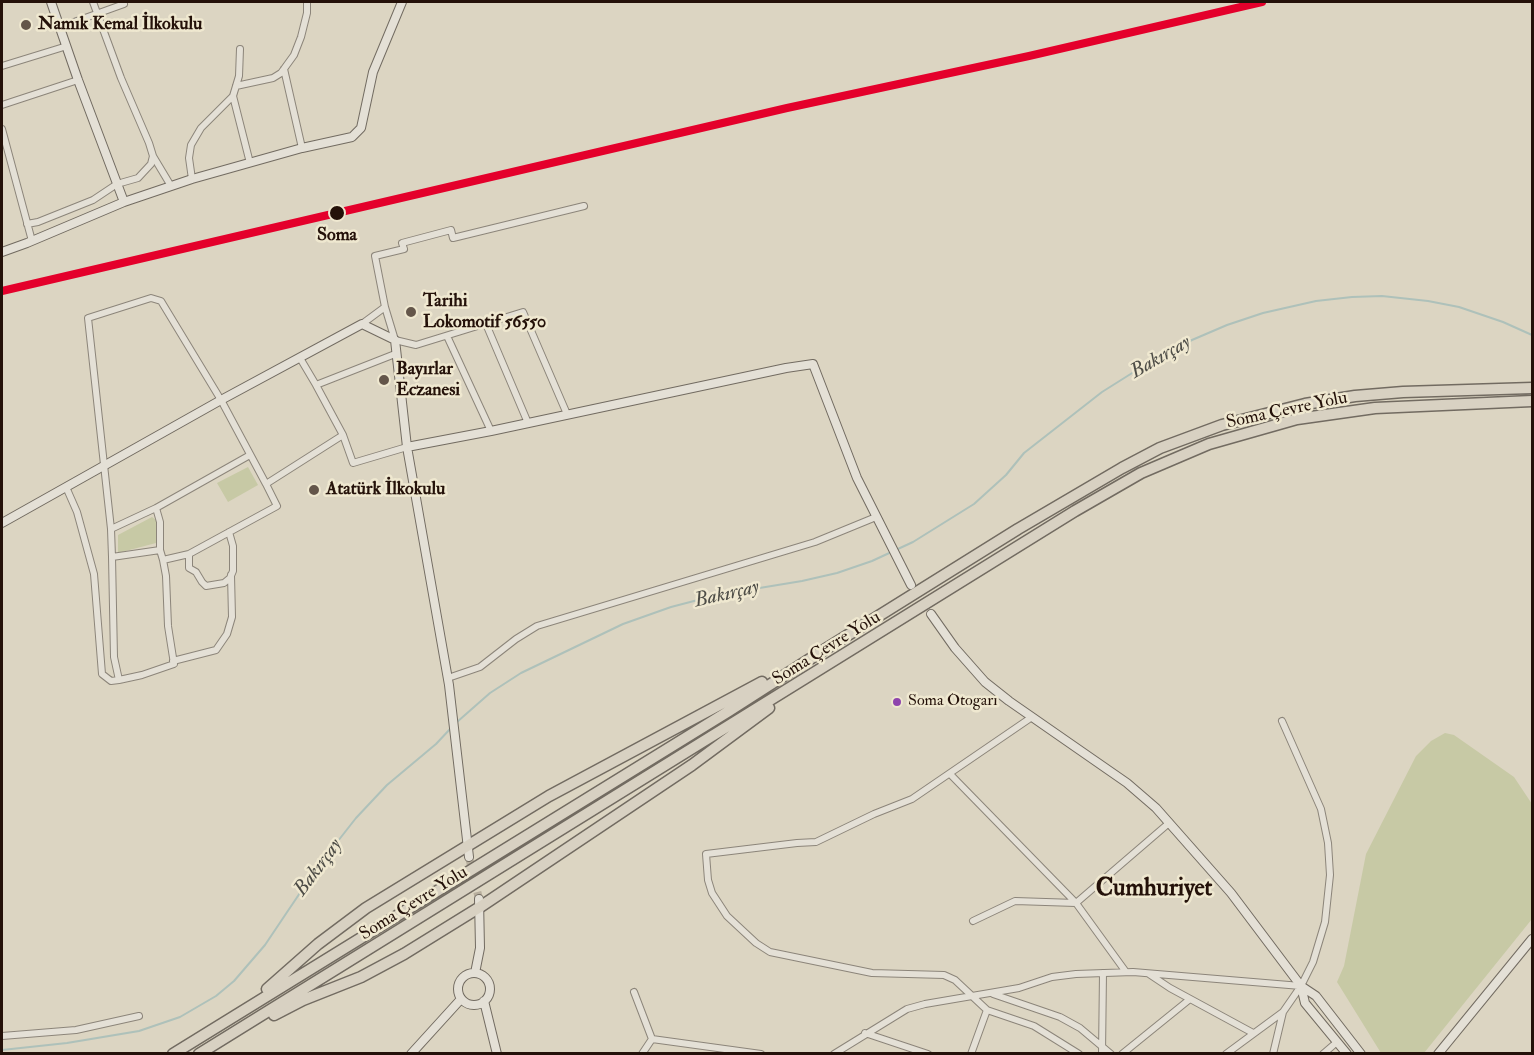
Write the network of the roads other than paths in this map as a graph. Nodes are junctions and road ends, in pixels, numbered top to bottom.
1 (51, 2) edge
2 (93, 2) edge
3 (307, 2) edge
4 (402, 2) edge
5 (124, 4) dead end
6 (97, 14) junction
7 (60, 27) junction
8 (67, 46) junction
9 (240, 49) dead end
10 (2, 66) edge
11 (284, 69) junction
12 (78, 80) junction
13 (236, 86) junction
14 (233, 96) junction
15 (2, 105) edge
16 (2, 129) edge
17 (4, 148) edge
18 (303, 148) junction
19 (153, 156) junction
20 (250, 162) junction
21 (192, 179) junction
22 (117, 183) junction
23 (171, 186) junction
24 (124, 202) junction
25 (584, 206) dead end
26 (27, 224) junction
27 (32, 241) junction
28 (2, 252) edge
29 (385, 307) junction
30 (362, 324) junction
31 (486, 324) junction
32 (447, 336) junction
33 (395, 340) junction
34 (395, 354) junction
35 (300, 358) junction
36 (316, 385) junction
37 (1533, 388) edge
38 (220, 400) junction
39 (1533, 401) edge
40 (567, 414) junction
41 (528, 423) junction
42 (491, 431) junction
43 (343, 435) junction
44 (407, 447) junction
45 (250, 455) junction
46 (104, 466) junction
47 (266, 484) junction
48 (66, 488) junction
49 (156, 508) junction
50 (876, 517) junction
51 (2, 523) edge
52 (111, 529) junction
53 (229, 532) junction
54 (160, 550) junction
55 (189, 554) junction
56 (111, 557) junction
57 (163, 560) junction
58 (231, 575) junction
59 (911, 585) dead end
60 (931, 614) dead end
61 (824, 650) junction
62 (173, 661) junction
63 (833, 661) junction
64 (119, 680) junction
65 (448, 681) junction
66 (1032, 717) junction
67 (1282, 721) dead end
68 (950, 774) junction
69 (1169, 824) junction
70 (469, 851) junction
71 (479, 903) junction
72 (1077, 903) junction
73 (973, 921) dead end
74 (1533, 939) edge
75 (1126, 972) junction
76 (475, 973) junction
77 (1103, 973) junction
78 (1149, 973) junction
79 (1301, 986) junction
80 (634, 992) dead end
81 (990, 993) junction
82 (972, 996) junction
83 (461, 999) junction
84 (1190, 999) junction
85 (484, 1001) junction
86 (987, 1010) junction
87 (1283, 1012) junction
88 (139, 1016) dead end
89 (231, 1018) junction
90 (865, 1033) junction
91 (1253, 1033) junction
92 (2, 1036) edge
93 (652, 1040) junction
94 (217, 1042) junction
95 (1337, 1042) junction
96 (1102, 1050) edge
97 (173, 1053) edge
98 (199, 1053) edge
99 (411, 1053) edge
100 (498, 1053) edge
101 (642, 1053) edge
102 (761, 1053) edge
103 (834, 1053) edge
104 (928, 1053) edge
105 (971, 1053) edge
106 (1078, 1053) edge
107 (1111, 1053) edge
108 (1122, 1053) edge
109 (1226, 1053) edge
110 (1273, 1053) edge
111 (1323, 1053) edge
112 (1347, 1053) edge
113 (1361, 1053) edge
114 (1438, 1053) edge

1 - 7 main road
2 - 6 street
3 - 11 street
4 - 18 main road
5 - 6 street
6 - 7 street
6 - 19 street
7 - 8 main road
8 - 10 street
8 - 12 main road
9 - 13 street
11 - 13 street
11 - 18 street
12 - 15 street
12 - 22 main road
13 - 14 street
14 - 20 street
14 - 21 street
16 - 17 street
17 - 26 street
18 - 20 main road
19 - 22 street
19 - 23 street
20 - 21 main road
21 - 23 main road
22 - 24 main road
22 - 26 street
23 - 24 main road
24 - 27 main road
25 - 29 street
26 - 27 street
27 - 28 main road
29 - 30 street
29 - 33 street
30 - 33 main road
30 - 35 main road
31 - 32 street
31 - 40 street
31 - 41 street
32 - 33 street
32 - 42 street
33 - 34 main road
34 - 36 street
34 - 44 main road
35 - 36 street
35 - 38 main road
36 - 43 street
37 - 61 highway, Soma Çevre Yolu
38 - 45 street
38 - 46 main road
38 - 46 street
39 - 63 highway, Soma Çevre Yolu
40 - 41 main road
40 - 50 main road
41 - 42 main road
42 - 44 main road
43 - 44 street
43 - 47 street
44 - 65 main road
45 - 47 street
45 - 49 street
46 - 48 main road
46 - 52 street
47 - 53 street
48 - 51 main road
48 - 64 street
49 - 52 street
49 - 54 street
50 - 59 main road
50 - 65 street
52 - 56 street
53 - 55 street
53 - 58 street
54 - 56 street
54 - 57 street
55 - 57 street
55 - 58 street
56 - 64 street
57 - 62 street
58 - 62 street
60 - 66 main road
61 - 70 highway
61 - 89 highway, Soma Çevre Yolu
62 - 64 street
63 - 71 highway
63 - 94 highway, Soma Çevre Yolu
65 - 70 main road
66 - 68 street
66 - 69 main road
67 - 79 street
68 - 72 street
68 - 82 street
69 - 72 street
69 - 79 main road
70 - 89 highway
71 - 76 main road
71 - 94 highway
72 - 73 street
72 - 75 street
74 - 114 main road
75 - 77 street
75 - 78 street
76 - 83 main road
76 - 85 main road
77 - 81 street
77 - 96 street
78 - 79 street
78 - 84 street
79 - 87 street
79 - 95 main road
79 - 113 main road
80 - 93 street
81 - 82 street
81 - 96 street
82 - 86 street
82 - 90 street
83 - 85 main road
83 - 99 main road
84 - 91 street
84 - 108 street
85 - 100 main road
86 - 105 street
86 - 106 street
87 - 91 street
87 - 110 street
88 - 92 street
89 - 97 highway, Soma Çevre Yolu
90 - 103 street
90 - 104 street
91 - 109 street
93 - 101 street
93 - 102 street
94 - 98 highway, Soma Çevre Yolu
95 - 111 street
95 - 112 main road
96 - 107 street

